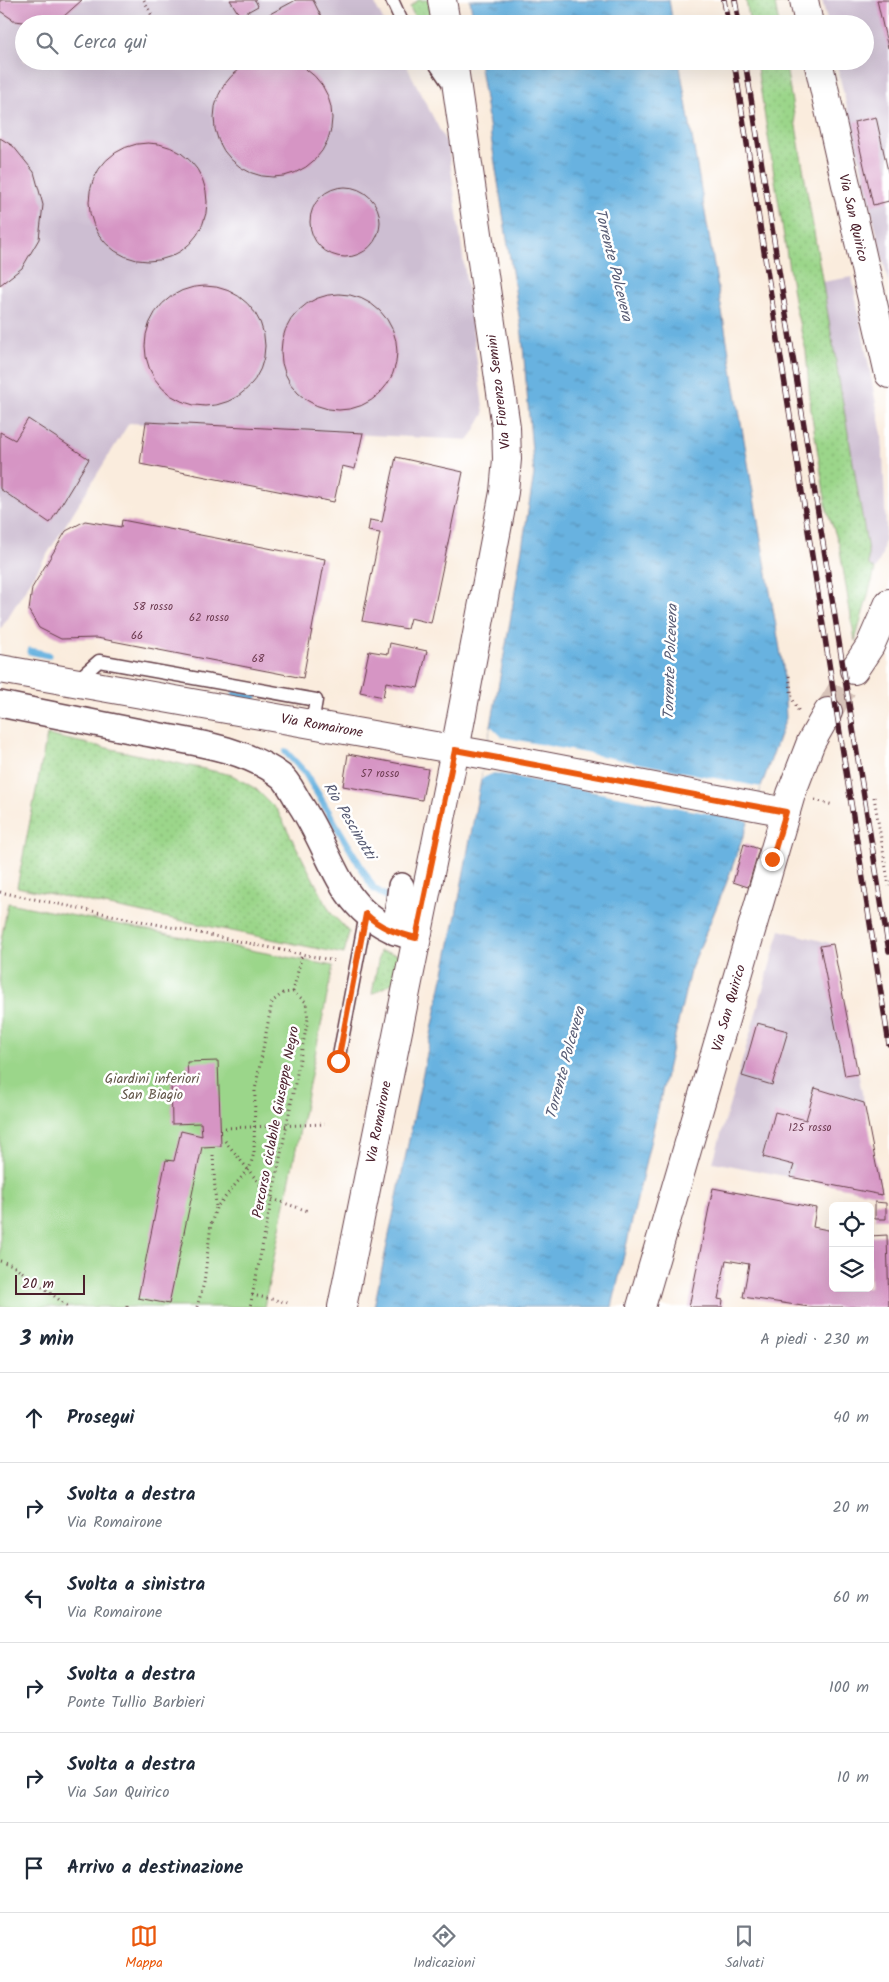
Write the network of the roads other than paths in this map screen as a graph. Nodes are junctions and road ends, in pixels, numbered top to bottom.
1 (392, 0) edge
2 (442, 0) edge
3 (804, 0) edge
4 (400, 15) edge
5 (444, 15) edge
6 (808, 15) edge
7 (439, 70) edge
8 (454, 70) edge
9 (820, 70) edge
10 (459, 99) junction
11 (889, 374) edge
12 (889, 603) edge
13 (0, 669) edge
14 (854, 670) tunnel mouth
15 (0, 704) edge
16 (828, 712) tunnel mouth
17 (455, 750) junction
18 (786, 812) junction
19 (401, 886) dead end
20 (366, 914) junction
21 (405, 935) junction
22 (338, 1061) dead end
23 (342, 1307) edge
24 (641, 1307) edge

1 - 4 lane
2 - 5 main road
3 - 6 main road
7 - 10 lane
8 - 10 main road, Via Fiorenzo Semini
9 - 11 main road, Via San Quirico
10 - 17 main road, Via Fiorenzo Semini
12 - 14 main road
13 - 17 main road, Via Romairone
15 - 20 street
16 - 18 main road, Via San Quirico
17 - 18 main road
17 - 21 main road, Via Romairone
18 - 24 main road, Via San Quirico
19 - 21 street
20 - 21 street
20 - 22 lane
21 - 23 main road, Via Romairone

